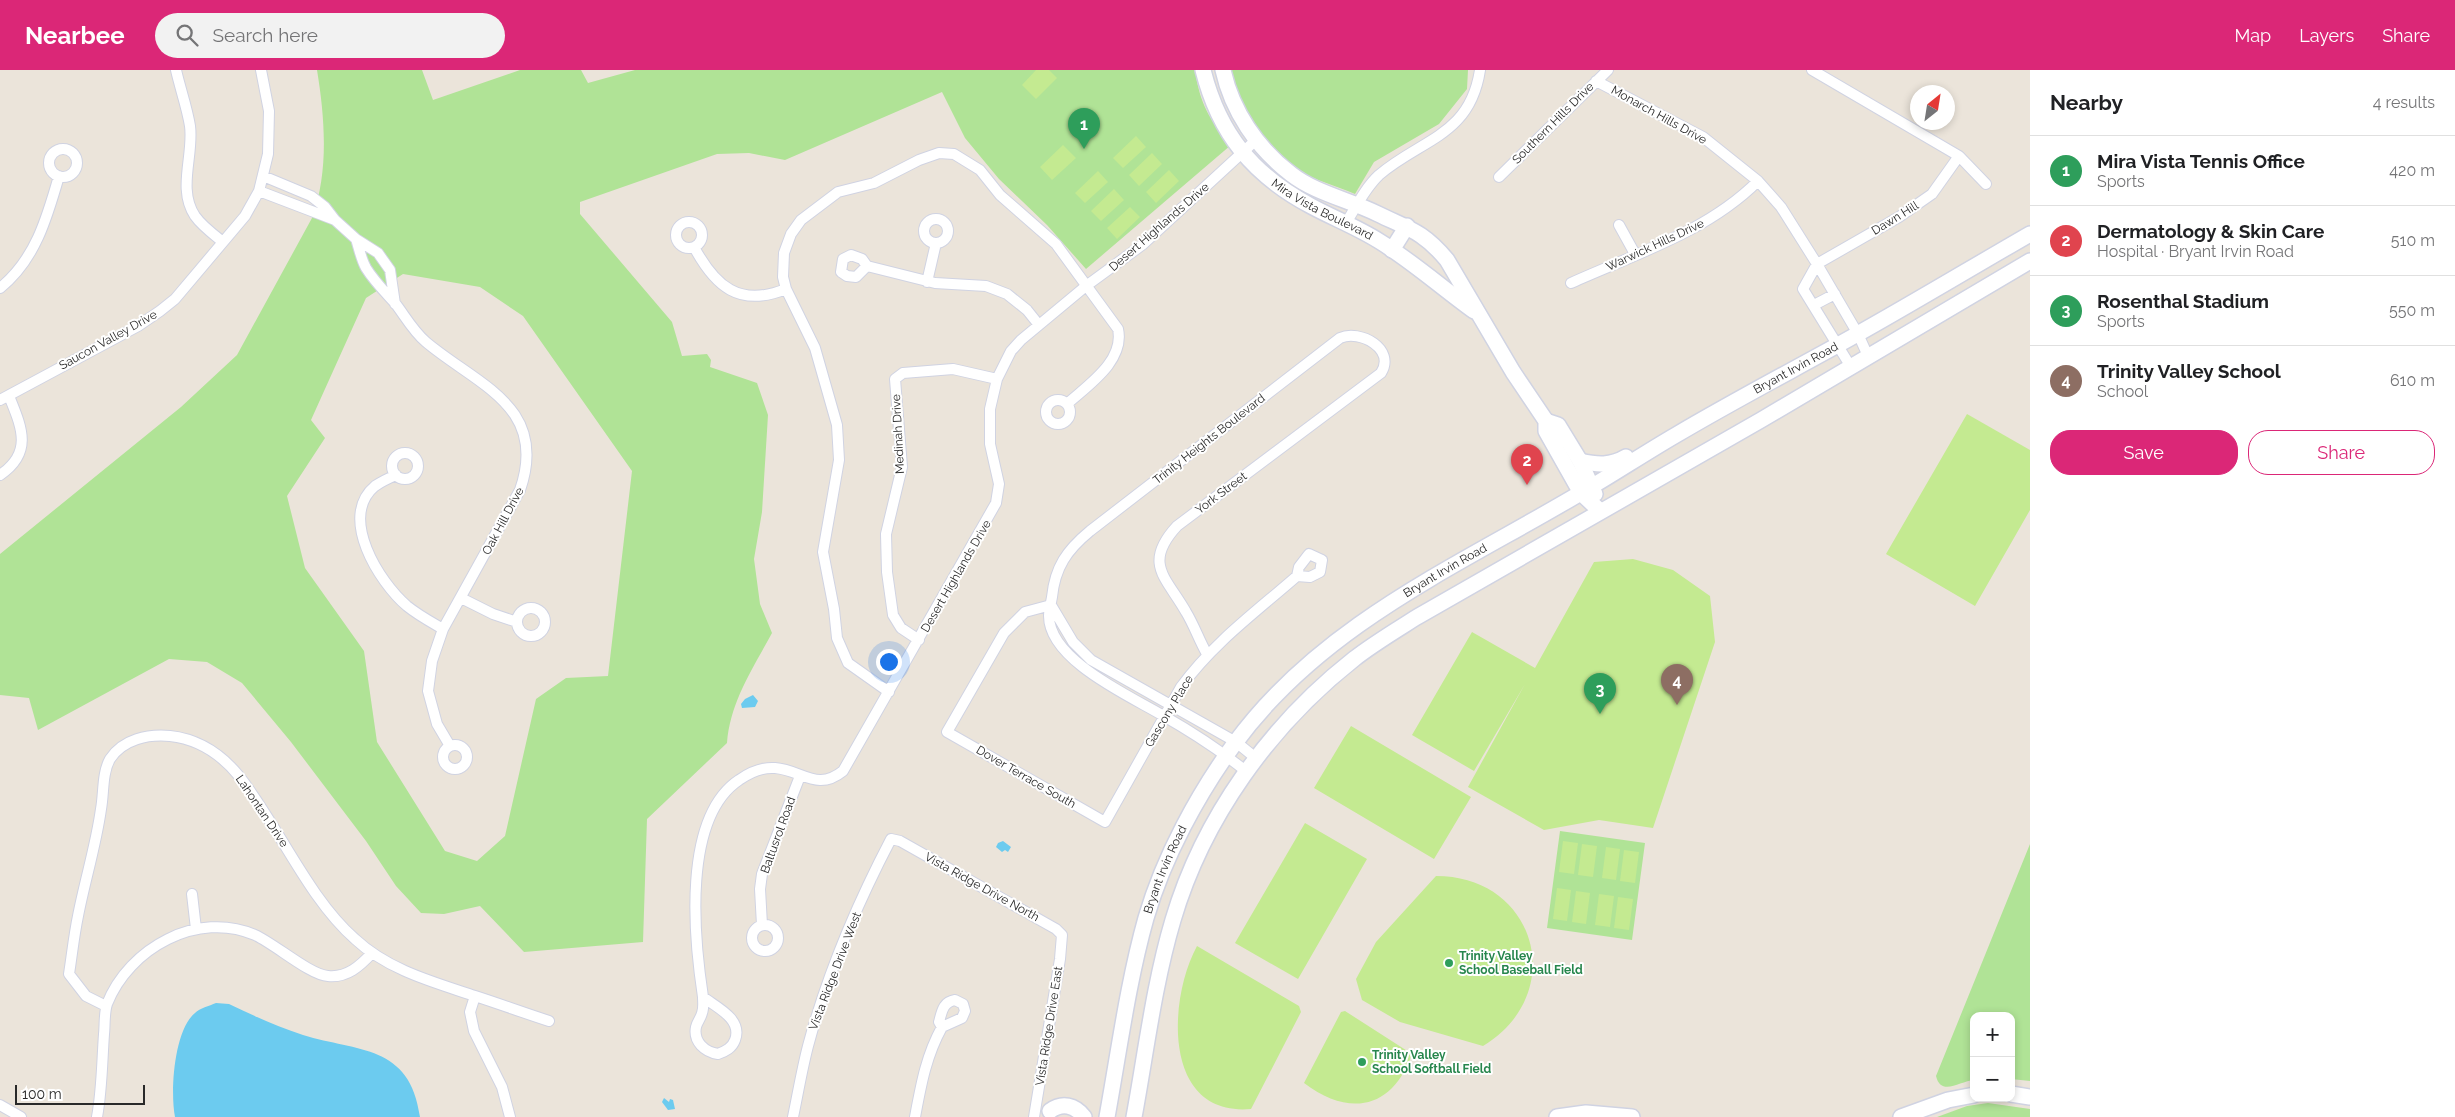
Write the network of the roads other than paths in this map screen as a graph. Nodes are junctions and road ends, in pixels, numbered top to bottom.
1 (176, 70) edge
2 (261, 70) edge
3 (1203, 70) edge
4 (1223, 70) edge
5 (1480, 70) edge
6 (1608, 70) edge
7 (1812, 70) edge
8 (1596, 80) junction
9 (1256, 140) junction
10 (1242, 153) junction
11 (1959, 156) junction
12 (59, 176) dead end
13 (263, 176) junction
14 (1499, 177) dead end
15 (1758, 181) junction
16 (1986, 184) dead end
17 (259, 191) junction
18 (1358, 204) junction
19 (335, 220) junction
20 (1346, 223) junction
21 (1619, 225) dead end
22 (1407, 226) junction
23 (2030, 234) edge
24 (356, 239) junction
25 (223, 242) junction
26 (936, 243) dead end
27 (694, 247) dead end
28 (1392, 250) junction
29 (1635, 254) junction
30 (2030, 262) edge
31 (1817, 264) junction
32 (867, 266) dead end
33 (927, 282) junction
34 (1571, 283) dead end
35 (1086, 286) junction
36 (0, 288) edge
37 (786, 289) junction
38 (1835, 294) junction
39 (396, 305) junction
40 (1814, 305) junction
41 (1481, 316) junction
42 (1039, 325) junction
43 (1858, 334) junction
44 (1838, 345) junction
45 (1868, 356) junction
46 (1851, 367) junction
47 (1380, 373) joint
48 (997, 379) junction
49 (5, 398) edge
50 (1067, 404) dead end
51 (1546, 421) junction
52 (1675, 435) junction
53 (1580, 461) junction
54 (0, 475) edge
55 (396, 475) dead end
56 (1587, 489) junction
57 (1600, 511) junction
58 (1297, 576) dead end
59 (461, 598) junction
60 (1051, 605) junction
61 (518, 622) dead end
62 (443, 629) junction
63 (919, 640) junction
64 (1208, 654) junction
65 (889, 692) junction
66 (1170, 706) junction
67 (1165, 716) junction
68 (1236, 742) junction
69 (450, 746) dead end
70 (1227, 756) junction
71 (1257, 759) junction
72 (1248, 772) junction
73 (800, 776) junction
74 (1105, 822) joint
75 (900, 841) joint
76 (192, 894) dead end
77 (762, 926) dead end
78 (196, 929) junction
79 (1062, 936) joint
80 (372, 952) junction
81 (475, 996) junction
82 (703, 997) junction
83 (106, 1006) junction
84 (549, 1021) dead end
85 (942, 1026) dead end
86 (2015, 1095) edge
87 (1970, 1096) edge
88 (2030, 1097) edge
89 (0, 1105) edge
90 (1044, 1113) edge
91 (21, 1117) edge
92 (97, 1117) edge
93 (510, 1117) edge
94 (793, 1117) edge
95 (915, 1117) edge
96 (1084, 1117) edge
97 (1107, 1117) edge
98 (1134, 1117) edge
99 (1557, 1117) edge
100 (1632, 1117) edge
101 (1901, 1117) edge

1 - 25 street
2 - 13 street
3 - 10 main road, Mira Vista Boulevard
4 - 9 main road, Mira Vista Boulevard
5 - 18 street
6 - 8 street, Southern Hills Drive
7 - 11 street
8 - 14 street, Southern Hills Drive
8 - 15 street, Monarch Hills Drive
9 - 10 street, Desert Highlands Drive
9 - 18 main road, Mira Vista Boulevard
10 - 20 main road, Mira Vista Boulevard
10 - 35 street, Desert Highlands Drive
11 - 16 street
11 - 31 street, Dawn Hill
12 - 36 street
13 - 17 street
13 - 19 street, Oak Hill Drive
15 - 29 street, Warwick Hills Drive
15 - 31 street, Monarch Hills Drive
17 - 19 street, Oak Hill Drive
17 - 25 street, Saucon Valley Drive
18 - 20 street
18 - 22 main road, Mira Vista Boulevard
19 - 24 street, Oak Hill Drive
20 - 28 main road, Mira Vista Boulevard
21 - 29 street
22 - 28 main road
22 - 41 main road, Mira Vista Boulevard
23 - 43 main road, Bryant Irvin Road
24 - 39 street, Oak Hill Drive
24 - 39 street, Oak Hill Drive
25 - 49 street, Saucon Valley Drive
26 - 33 street
27 - 37 street
28 - 41 main road, Mira Vista Boulevard
29 - 34 street, Warwick Hills Drive
30 - 45 main road, Bryant Irvin Road
31 - 38 street, Monarch Hills Drive
31 - 40 street
32 - 33 street
33 - 42 street
35 - 37 street
35 - 42 street, Desert Highlands Drive
35 - 50 street
37 - 65 street
38 - 40 street
38 - 43 street, Monarch Hills Drive
39 - 59 street, Oak Hill Drive
40 - 44 street
41 - 51 main road, Mira Vista Boulevard
42 - 48 street, Desert Highlands Drive
43 - 44 main road, Bryant Irvin Road
43 - 45 street, Monarch Hills Drive
44 - 46 street
44 - 52 main road, Bryant Irvin Road
45 - 46 main road, Bryant Irvin Road
46 - 57 main road, Bryant Irvin Road
47 - 60 street, Trinity Heights Boulevard
47 - 64 street, York Street
48 - 63 street, Desert Highlands Drive
48 - 63 street, Medinah Drive
49 - 54 street
51 - 53 main road, Mira Vista Boulevard
51 - 56 main road, Mira Vista Boulevard
52 - 53 main road
52 - 56 main road, Bryant Irvin Road
53 - 56 main road, Mira Vista Boulevard
55 - 62 street
56 - 57 main road, Mira Vista Boulevard
56 - 68 main road, Bryant Irvin Road
57 - 71 main road, Bryant Irvin Road
58 - 64 street, Gascony Place
59 - 61 street
59 - 62 street, Oak Hill Drive
60 - 66 street
60 - 67 street, Trinity Heights Boulevard
60 - 74 street, Dover Terrace South
62 - 69 street, Oak Hill Drive
63 - 65 street, Desert Highlands Drive
64 - 66 street, Gascony Place
65 - 73 street, Desert Highlands Drive
66 - 67 street, Gascony Place
66 - 68 street
67 - 70 street, Trinity Heights Boulevard
67 - 74 street, Gascony Place
68 - 70 main road, Bryant Irvin Road
68 - 71 street
70 - 72 street, Trinity Heights Boulevard
70 - 97 main road, Bryant Irvin Road
71 - 72 main road, Bryant Irvin Road
72 - 98 main road, Bryant Irvin Road
73 - 77 street, Baltusrol Road
73 - 82 street, Desert Highlands Drive
75 - 79 street, Vista Ridge Drive North
75 - 94 street, Vista Ridge Drive West
76 - 78 street
78 - 80 street
78 - 83 street
79 - 90 street, Vista Ridge Drive East
80 - 81 street, Lahontan Drive
80 - 83 street, Lahontan Drive
81 - 84 street, Lahontan Drive
81 - 93 street
82 - 82 street, Desert Highlands Drive
83 - 92 street
85 - 95 street
86 - 88 main road
87 - 101 main road
89 - 91 street
90 - 96 main road
99 - 100 main road

